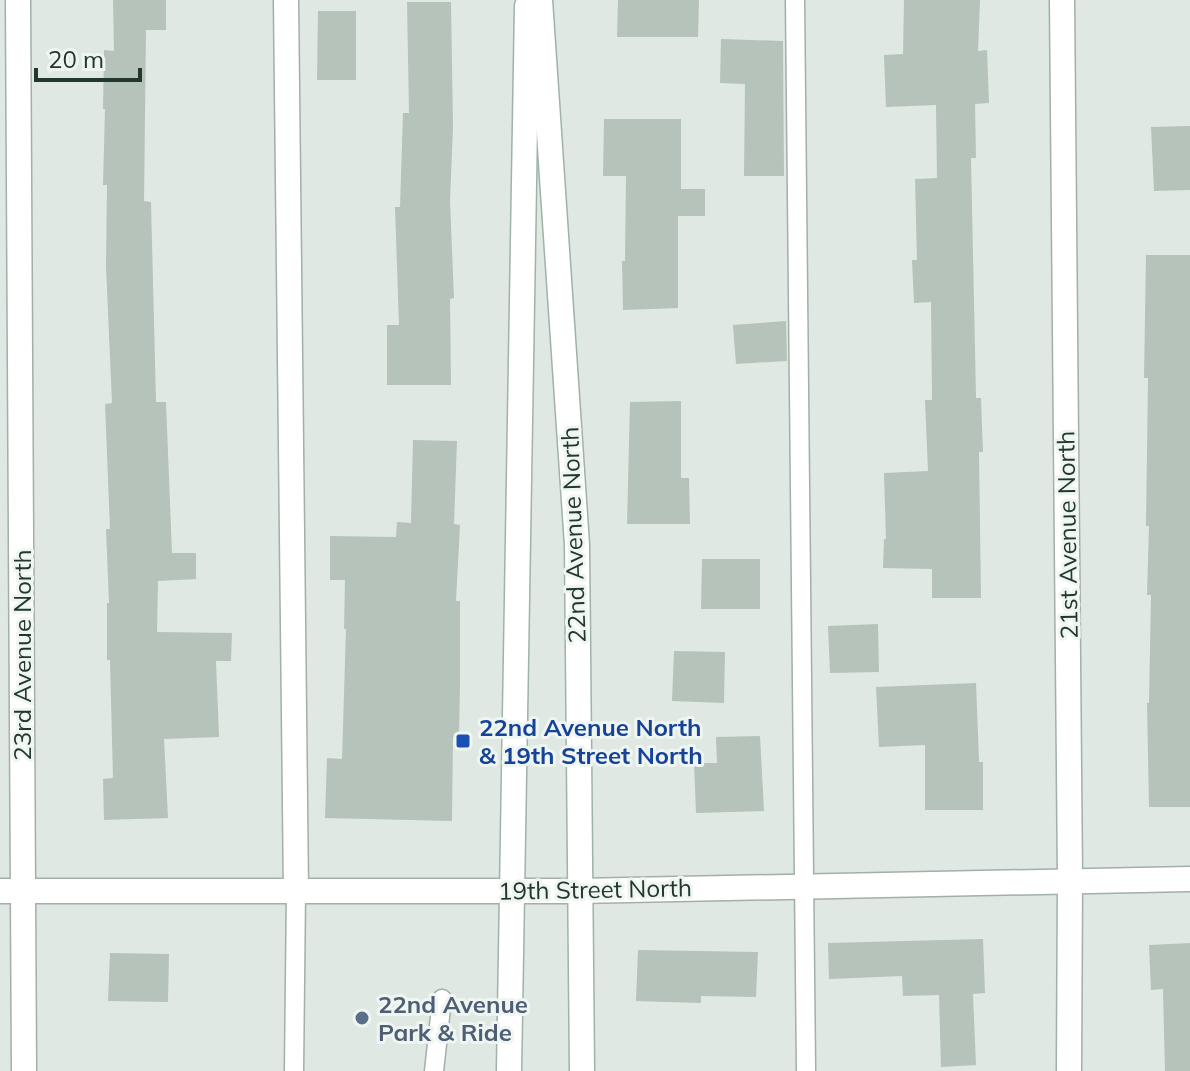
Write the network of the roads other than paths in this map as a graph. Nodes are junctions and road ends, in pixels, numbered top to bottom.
1 (18, 0) edge
2 (286, 0) edge
3 (527, 0) edge
4 (540, 0) edge
5 (795, 0) edge
6 (1062, 0) edge
7 (1070, 879) junction
8 (1190, 879) edge
9 (805, 885) junction
10 (12, 891) edge
11 (296, 891) junction
12 (510, 891) junction
13 (578, 891) junction
14 (442, 999) dead end
15 (434, 1065) edge
16 (24, 1071) edge
17 (294, 1071) edge
18 (509, 1071) edge
19 (582, 1071) edge
20 (806, 1071) edge
21 (1069, 1071) edge

1 - 10 street, 23rd Avenue North
2 - 11 street
3 - 12 street
4 - 13 street, 22nd Avenue North
5 - 9 lane
6 - 7 street, 21st Avenue North
7 - 8 street, 19th Street North
7 - 9 street, 19th Street North
7 - 21 street, 21st Avenue North
9 - 13 street, 19th Street North
9 - 20 lane
10 - 11 street, 19th Street North
10 - 16 street, 23rd Avenue North
11 - 12 street, 19th Street North
11 - 17 lane
12 - 13 street, 19th Street North
12 - 18 street
13 - 19 street, 22nd Avenue North
14 - 15 lane

